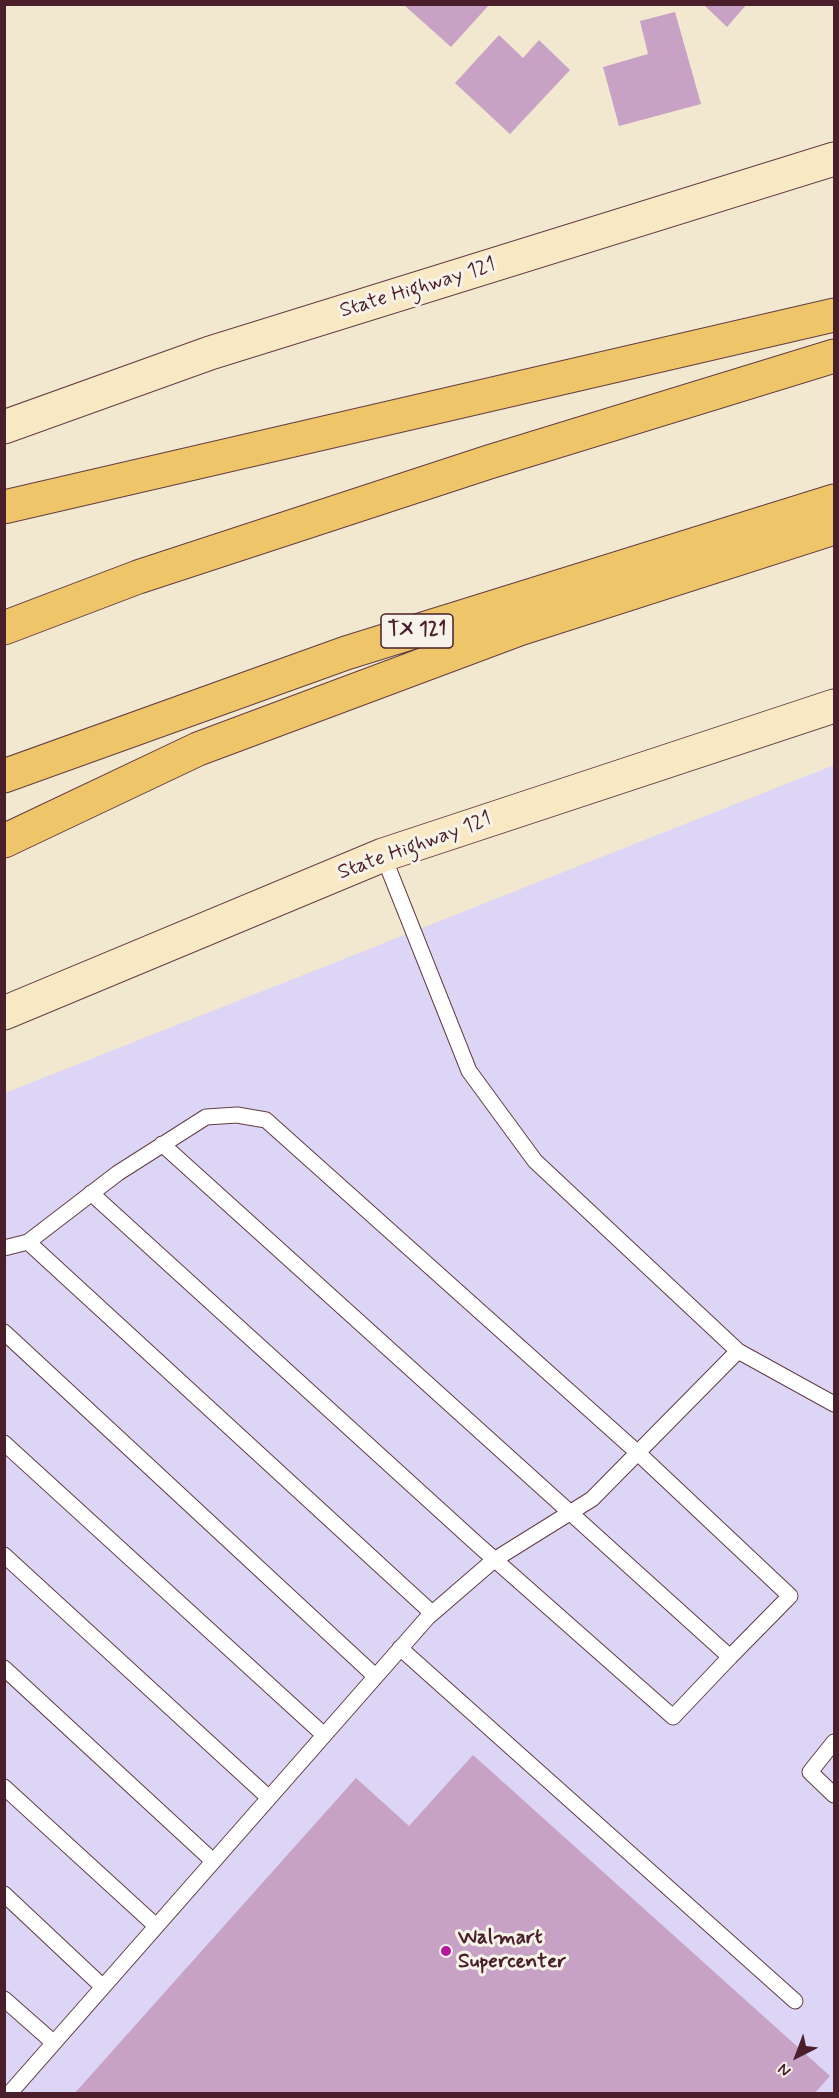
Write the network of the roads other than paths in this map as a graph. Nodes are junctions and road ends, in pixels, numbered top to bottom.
1 (834, 159) edge
2 (834, 315) edge
3 (834, 356) edge
4 (4, 427) edge
5 (834, 501) edge
6 (4, 507) edge
7 (834, 528) edge
8 (4, 628) edge
9 (834, 706) edge
10 (4, 776) edge
11 (4, 841) edge
12 (383, 855) junction
13 (4, 1013) edge
14 (162, 1144) junction
15 (91, 1193) junction
16 (28, 1242) junction
17 (4, 1248) edge
18 (4, 1332) edge
19 (738, 1351) junction
20 (834, 1404) edge
21 (4, 1443) edge
22 (638, 1453) junction
23 (572, 1514) junction
24 (4, 1554) edge
25 (494, 1560) junction
26 (432, 1613) junction
27 (400, 1648) junction
28 (730, 1657) junction
29 (4, 1668) edge
30 (375, 1676) junction
31 (324, 1735) junction
32 (834, 1743) edge
33 (4, 1787) edge
34 (834, 1795) edge
35 (269, 1798) junction
36 (213, 1861) junction
37 (4, 1894) edge
38 (156, 1926) junction
39 (103, 1987) junction
40 (4, 1999) edge
41 (795, 2001) dead end
42 (54, 2043) junction
43 (9, 2094) edge

1 - 4 main road, State Highway 121
2 - 6 highway
3 - 8 highway
5 - 10 highway, TX 121
7 - 11 highway
9 - 12 main road, State Highway 121
12 - 13 main road, State Highway 121
12 - 19 lane
14 - 15 lane
14 - 22 lane
14 - 23 lane
15 - 16 lane
15 - 25 lane
16 - 17 lane
16 - 26 lane
18 - 30 lane
19 - 20 lane
19 - 22 lane
21 - 31 lane
22 - 23 lane
22 - 28 lane
23 - 25 lane
23 - 28 lane
24 - 35 lane
25 - 26 lane
25 - 28 lane
26 - 27 lane
27 - 30 lane
27 - 41 lane
29 - 36 lane
30 - 31 lane
31 - 35 lane
32 - 34 lane
33 - 38 lane
35 - 36 lane
36 - 38 lane
37 - 39 lane
38 - 39 lane
39 - 42 lane
40 - 42 lane
42 - 43 lane

